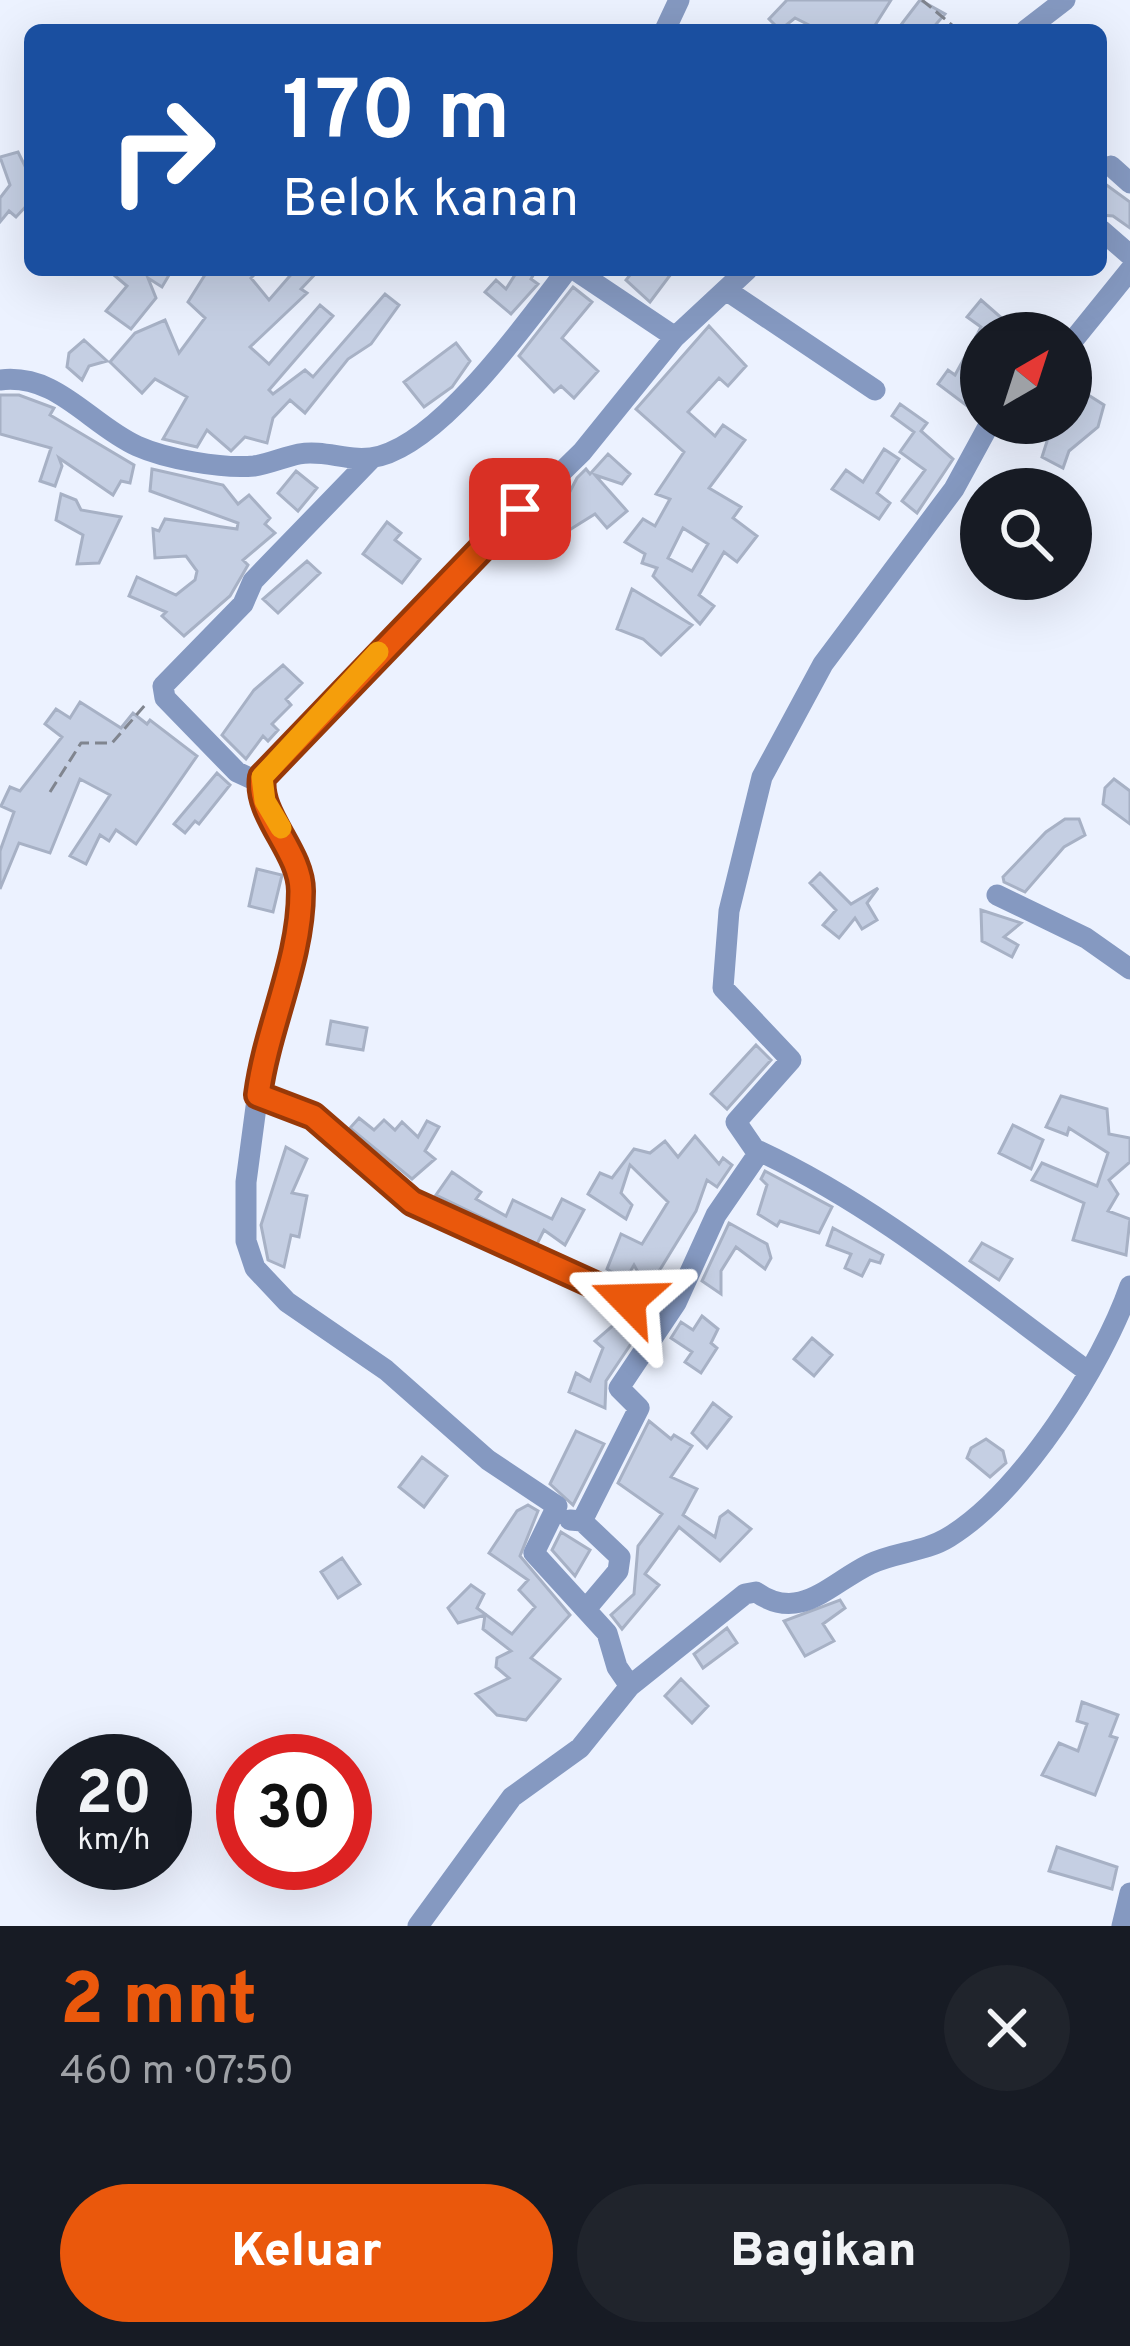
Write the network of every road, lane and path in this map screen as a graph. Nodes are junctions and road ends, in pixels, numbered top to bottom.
1 (922, 0) edge
2 (1065, 0) edge
3 (951, 24) edge
4 (1035, 24) edge
5 (1111, 166) dead end
6 (1130, 183) edge
7 (1107, 235) edge
8 (1130, 255) edge
9 (1130, 270) edge
10 (566, 276) edge
11 (580, 276) edge
12 (740, 276) edge
13 (725, 290) junction
14 (1092, 317) edge
15 (675, 337) junction
16 (0, 380) edge
17 (875, 390) dead end
18 (979, 444) edge
19 (372, 458) junction
20 (166, 680) junction
21 (261, 783) junction
22 (50, 792) dead end
23 (997, 895) dead end
24 (1130, 969) edge
25 (258, 1095) junction
26 (759, 1150) junction
27 (1130, 1286) edge
28 (676, 1303) junction
29 (1086, 1370) junction
30 (553, 1514) junction
31 (582, 1522) junction
32 (586, 1610) junction
33 (630, 1686) junction
34 (1130, 1893) edge
35 (418, 1926) edge
36 (1122, 1926) edge

1 - 3 path
2 - 4 street
5 - 6 street
7 - 8 street
9 - 14 street
10 - 19 street
11 - 15 street
12 - 13 street
13 - 15 street
13 - 17 street
15 - 21 street
16 - 19 street
18 - 26 street
19 - 20 street
20 - 21 street
20 - 22 path
21 - 25 street
23 - 24 street
25 - 28 street
25 - 30 street
26 - 28 street
26 - 29 street
27 - 29 street
28 - 31 street
29 - 33 street
30 - 31 street
30 - 32 street
31 - 32 street
32 - 33 street
33 - 35 street
34 - 36 street

